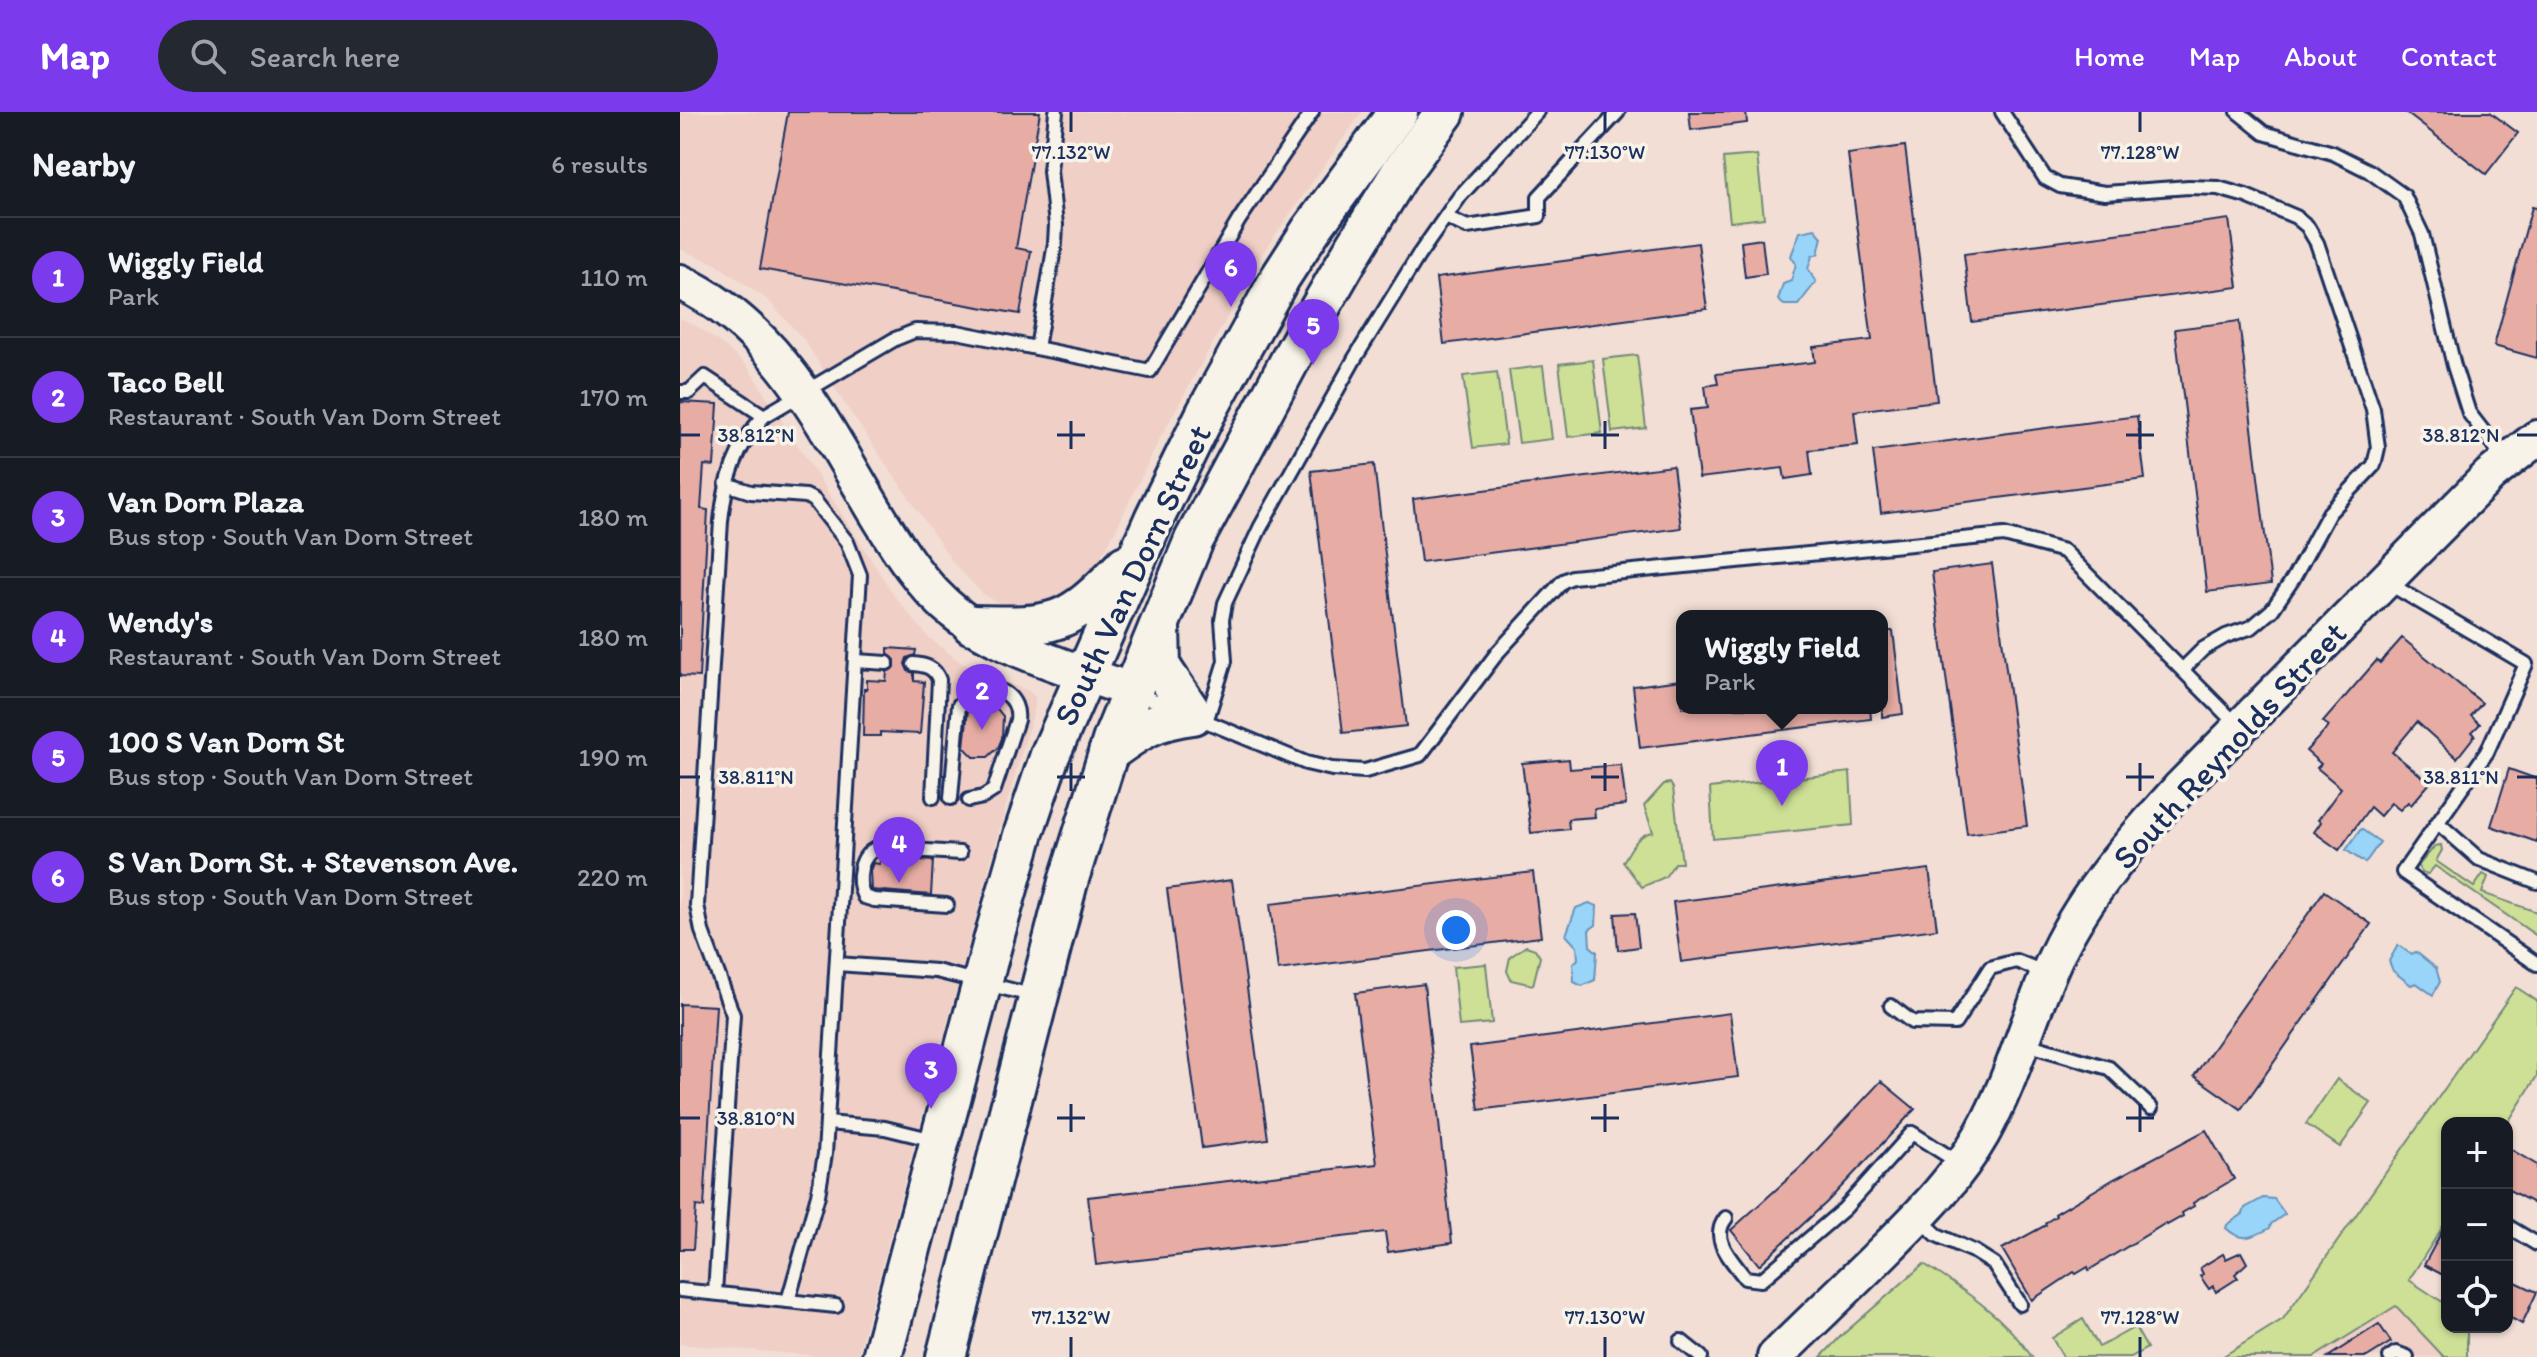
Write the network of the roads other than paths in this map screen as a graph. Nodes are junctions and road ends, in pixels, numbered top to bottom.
1 (1056, 112) edge
2 (1312, 112) edge
3 (1384, 112) edge
4 (1398, 112) edge
5 (1445, 112) edge
6 (1537, 112) edge
7 (1618, 112) edge
8 (2002, 112) edge
9 (2238, 112) edge
10 (1369, 152) junction
11 (1446, 217) junction
12 (680, 282) edge
13 (1037, 348) junction
14 (680, 392) edge
15 (804, 393) junction
16 (764, 416) junction
17 (2537, 438) edge
18 (2506, 461) junction
19 (726, 484) junction
20 (1141, 549) junction
21 (2385, 581) junction
22 (1160, 622) junction
23 (972, 625) junction
24 (856, 661) junction
25 (887, 663) dead end
26 (914, 664) dead end
27 (2183, 669) junction
28 (1086, 674) junction
29 (1132, 691) junction
30 (1200, 718) junction
31 (2240, 727) junction
32 (1108, 753) junction
33 (933, 797) dead end
34 (951, 798) dead end
35 (969, 800) dead end
36 (2438, 823) junction
37 (960, 853) dead end
38 (2537, 882) edge
39 (947, 905) dead end
40 (837, 964) junction
41 (2537, 964) edge
42 (2049, 974) junction
43 (982, 982) junction
44 (1038, 996) junction
45 (1891, 1006) dead end
46 (2021, 1043) junction
47 (2151, 1108) dead end
48 (827, 1123) junction
49 (1901, 1123) dead end
50 (1912, 1133) junction
51 (938, 1141) junction
52 (1962, 1165) junction
53 (1918, 1217) junction
54 (1726, 1218) dead end
55 (2513, 1230) edge
56 (2537, 1244) edge
57 (1778, 1248) dead end
58 (1787, 1259) junction
59 (680, 1290) edge
60 (715, 1293) junction
61 (788, 1301) junction
62 (2020, 1304) dead end
63 (836, 1306) dead end
64 (1681, 1341) dead end
65 (882, 1357) edge
66 (946, 1357) edge
67 (1701, 1357) edge
68 (1775, 1357) edge
69 (2390, 1357) edge
70 (2407, 1357) edge

1 - 13 lane
2 - 13 lane
3 - 10 main road
4 - 10 main road, South Van Dorn Street
5 - 22 main road, South Van Dorn Street
6 - 11 lane
7 - 11 lane
8 - 27 lane
9 - 18 lane
10 - 20 main road, South Van Dorn Street
11 - 30 lane
12 - 15 street
13 - 15 lane
14 - 16 lane
15 - 16 lane
15 - 23 street
16 - 19 lane
17 - 18 street, South Reynolds Street
18 - 21 street, South Reynolds Street
19 - 24 lane
19 - 60 lane
20 - 23 main road
20 - 28 main road, South Van Dorn Street
21 - 31 street, South Reynolds Street
21 - 36 lane
22 - 29 main road, South Van Dorn Street
22 - 30 main road
23 - 28 street
24 - 25 lane
24 - 40 lane
26 - 33 lane
27 - 30 lane
27 - 31 lane
28 - 29 street
28 - 43 main road, South Van Dorn Street
29 - 30 lane
29 - 32 main road, South Van Dorn Street
30 - 32 main road
31 - 42 street, South Reynolds Street
32 - 44 main road, South Van Dorn Street
34 - 35 lane
36 - 38 lane
36 - 41 lane
37 - 39 lane
40 - 43 lane
40 - 48 lane
42 - 45 lane
42 - 46 street, South Reynolds Street
43 - 44 lane
43 - 51 main road, South Van Dorn Street
44 - 66 main road, South Van Dorn Street
46 - 47 lane
46 - 52 street, South Reynolds Street
48 - 51 lane
48 - 61 lane
49 - 50 lane
50 - 52 lane
50 - 58 lane
51 - 65 main road, South Van Dorn Street
52 - 53 street, South Reynolds Street
53 - 62 lane
53 - 68 street, South Reynolds Street
54 - 58 lane
55 - 56 lane
57 - 58 lane
59 - 60 lane
60 - 61 lane
61 - 63 lane
64 - 67 lane
69 - 70 lane

